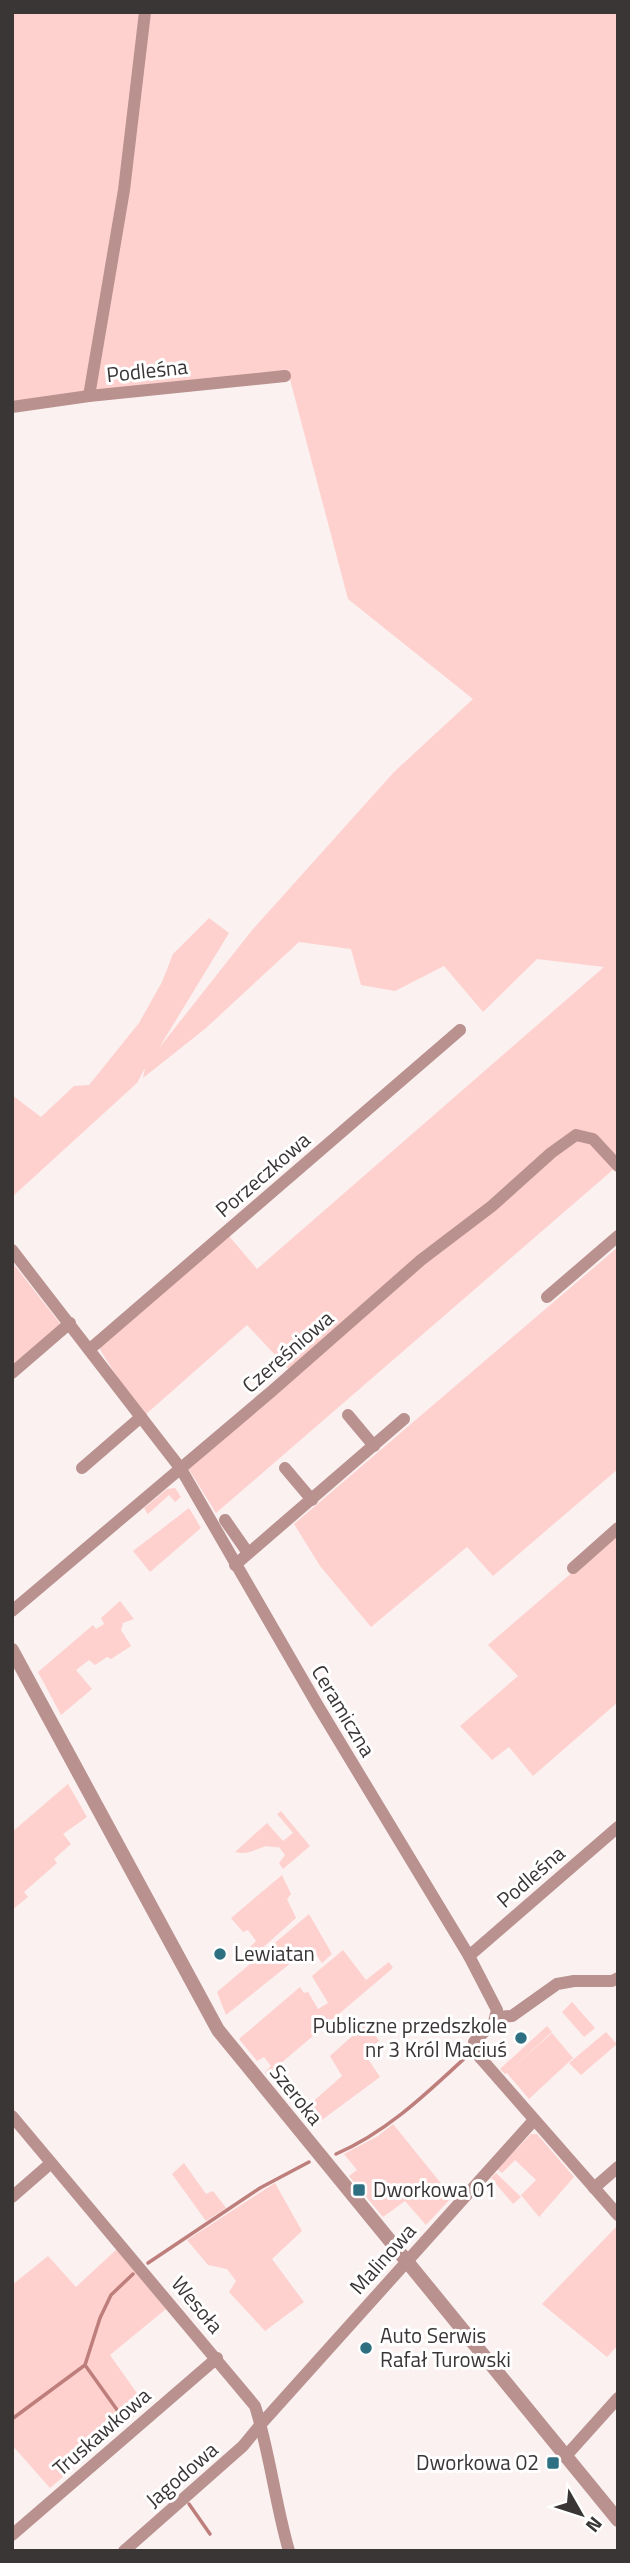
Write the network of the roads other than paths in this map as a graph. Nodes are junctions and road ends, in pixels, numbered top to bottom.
1 (145, 12) edge
2 (285, 376) dead end
3 (89, 396) junction
4 (12, 407) edge
5 (460, 1030) dead end
6 (618, 1166) edge
7 (618, 1236) edge
8 (12, 1250) edge
9 (547, 1297) dead end
10 (70, 1323) junction
11 (90, 1349) junction
12 (12, 1373) edge
13 (348, 1415) dead end
14 (141, 1417) junction
15 (404, 1419) dead end
16 (374, 1446) junction
17 (82, 1468) dead end
18 (285, 1468) dead end
19 (181, 1469) junction
20 (312, 1500) junction
21 (225, 1520) dead end
22 (618, 1528) edge
23 (248, 1553) junction
24 (235, 1564) junction
25 (573, 1567) dead end
26 (12, 1611) edge
27 (12, 1650) edge
28 (618, 1818) edge
29 (618, 1827) edge
30 (594, 1839) dead end
31 (470, 1956) junction
32 (618, 1978) edge
33 (496, 2017) junction
34 (12, 2116) edge
35 (534, 2120) junction
36 (51, 2163) junction
37 (618, 2167) edge
38 (594, 2188) junction
39 (12, 2197) edge
40 (618, 2215) edge
41 (405, 2262) junction
42 (217, 2358) junction
43 (618, 2398) edge
44 (261, 2424) junction
45 (565, 2457) junction
46 (615, 2511) edge
47 (12, 2535) edge
48 (124, 2551) edge
49 (289, 2551) edge

1 - 3 street
2 - 3 street, Podleśna
3 - 4 street, Podleśna
5 - 11 street, Porzeczkowa
6 - 19 street, Czereśniowa
7 - 9 street
8 - 10 street, Ceramiczna
10 - 11 street, Ceramiczna
10 - 12 street
11 - 14 street, Ceramiczna
13 - 16 street
14 - 17 street
14 - 19 street, Ceramiczna
15 - 16 street
16 - 20 street
18 - 20 street
19 - 24 street, Ceramiczna
19 - 26 street, Czereśniowa
20 - 23 street
21 - 23 street
22 - 25 street
23 - 24 street
24 - 31 street, Ceramiczna
27 - 41 street, Szeroka
28 - 30 street
29 - 31 street, Podleśna
31 - 33 street, Ceramiczna
32 - 33 street
33 - 35 street
34 - 36 street, Wesoła
35 - 38 street
35 - 41 street, Malinowa
36 - 39 street
36 - 42 street, Wesoła
37 - 38 street
38 - 40 street
41 - 44 street, Malinowa
41 - 45 street, Szeroka
42 - 44 street, Wesoła
42 - 47 street, Truskawkowa
43 - 45 street
44 - 48 street, Jagodowa
44 - 49 street, Wesoła
45 - 46 street, Szeroka

